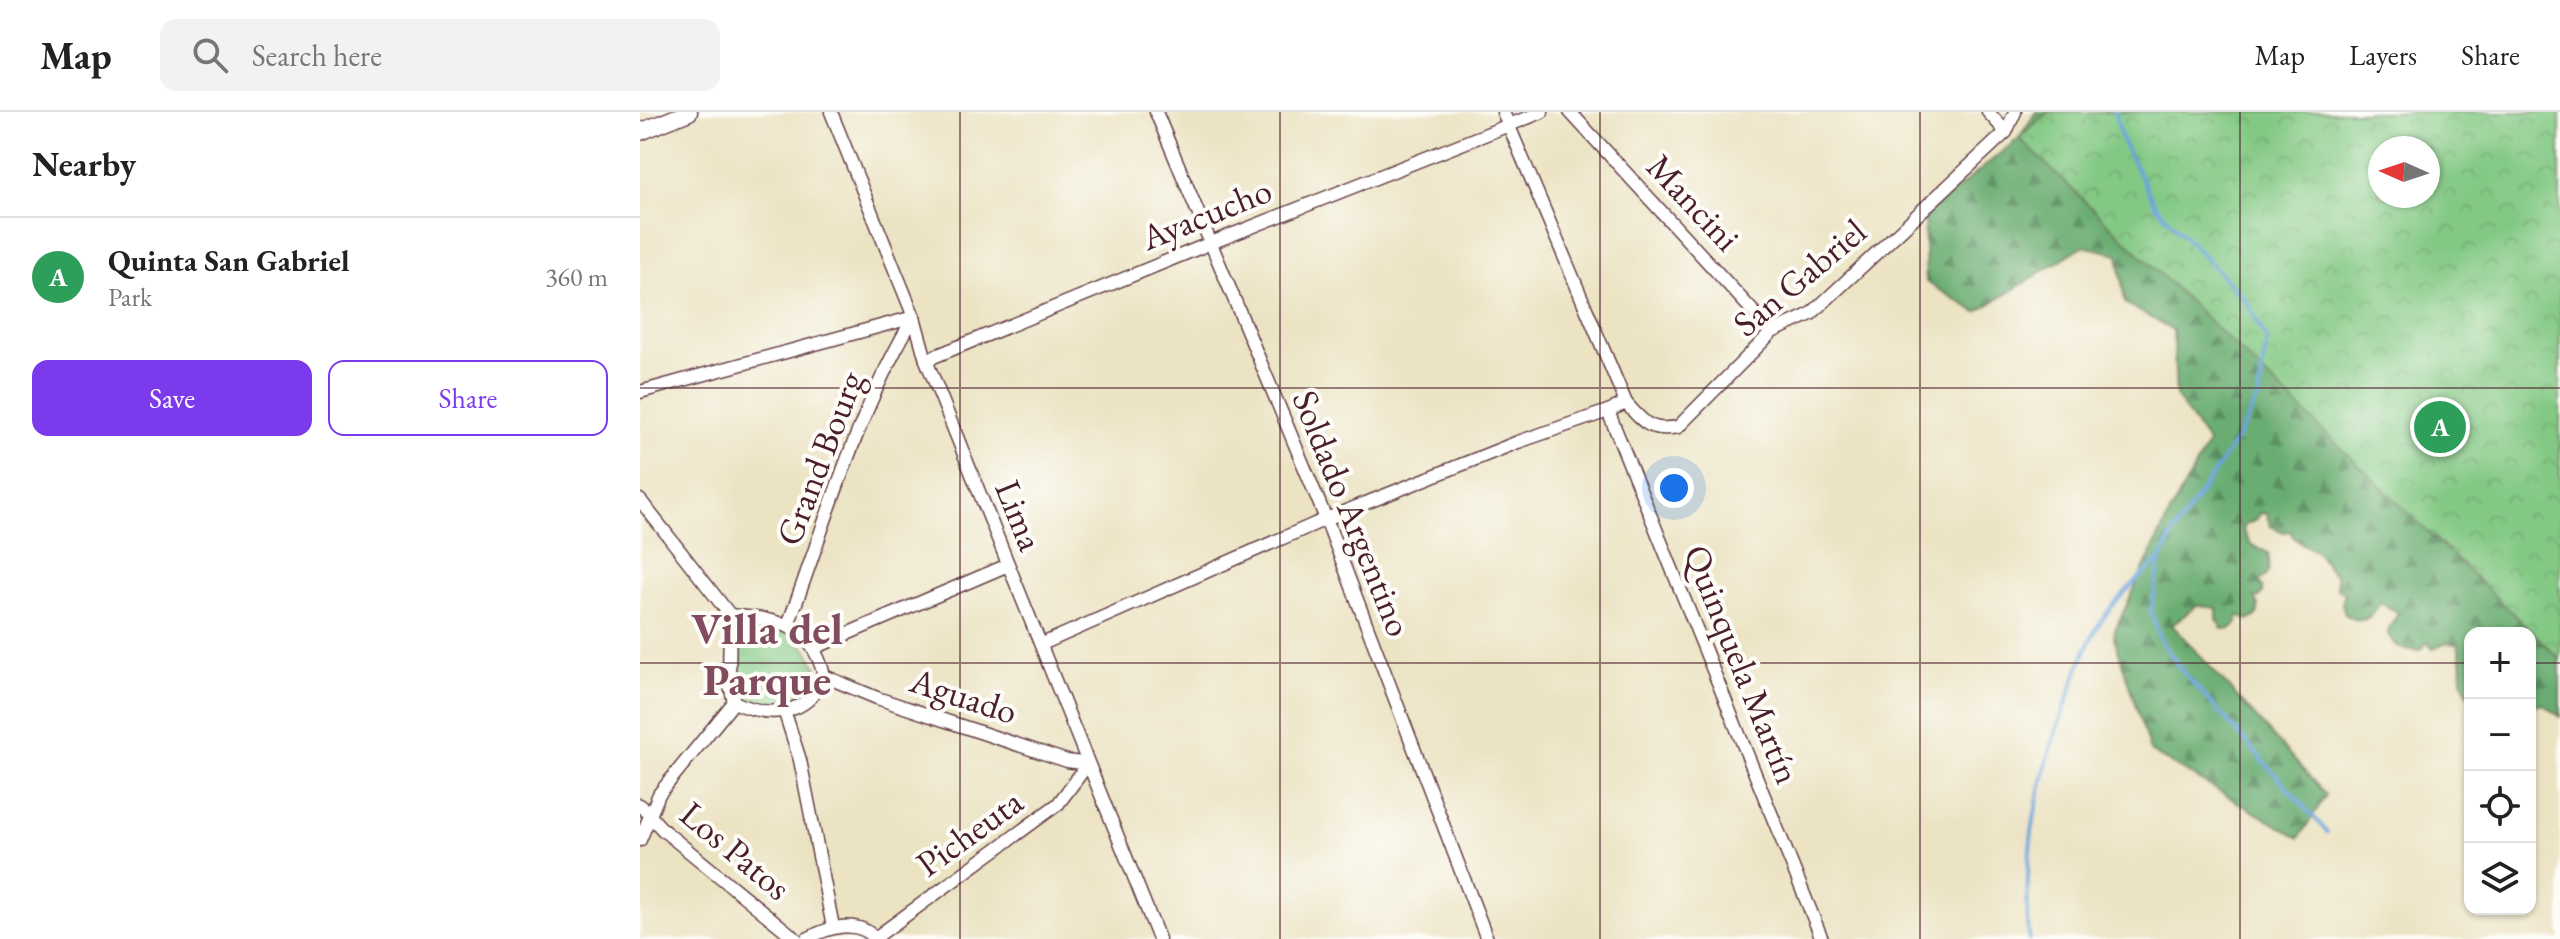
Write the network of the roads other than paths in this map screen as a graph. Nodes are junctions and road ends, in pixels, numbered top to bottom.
1 (689, 112) edge
2 (831, 112) edge
3 (1156, 112) edge
4 (1542, 112) edge
5 (1570, 112) edge
6 (1988, 112) edge
7 (2015, 112) edge
8 (1506, 118) edge
9 (640, 132) edge
10 (2006, 132) junction
11 (1211, 243) junction
12 (914, 317) junction
13 (1772, 332) junction
14 (926, 360) junction
15 (640, 392) edge
16 (1626, 403) junction
17 (1608, 411) junction
18 (640, 500) edge
19 (1326, 519) junction
20 (1008, 565) junction
21 (730, 615) junction
22 (788, 625) junction
23 (1042, 644) junction
24 (814, 648) junction
25 (824, 676) junction
26 (734, 702) junction
27 (785, 713) junction
28 (1088, 764) junction
29 (644, 810) edge
30 (640, 840) edge
31 (833, 927) junction
32 (796, 939) edge
33 (807, 939) edge
34 (876, 939) edge
35 (1159, 939) edge
36 (1487, 939) edge
37 (1822, 939) edge

1 - 9 street
2 - 12 street, Lima
3 - 11 street, Soldado Argentino
4 - 8 street, Ayacucho
5 - 13 street, Mancini
6 - 10 street
7 - 10 street
8 - 11 street, Ayacucho
8 - 16 street
10 - 13 street, San Gabriel
11 - 14 street, Ayacucho
11 - 19 street, Soldado Argentino
12 - 14 street, Lima
12 - 15 street
12 - 22 street, Grand Bourg
13 - 16 street, San Gabriel
14 - 20 street, Lima
16 - 17 street
17 - 19 street
17 - 37 street, Quinquela Martín
18 - 21 street
19 - 23 street
19 - 36 street, Soldado Argentino
20 - 23 street, Lima
20 - 24 street
21 - 22 street
21 - 26 street
22 - 24 street
23 - 28 street, Lima
24 - 25 street
25 - 27 street
25 - 28 street, Aguado
26 - 27 street
26 - 29 street
27 - 31 street
28 - 34 street, Picheuta
28 - 35 street, Lima
29 - 30 street
29 - 32 street, Los Patos
31 - 33 street
31 - 34 street

